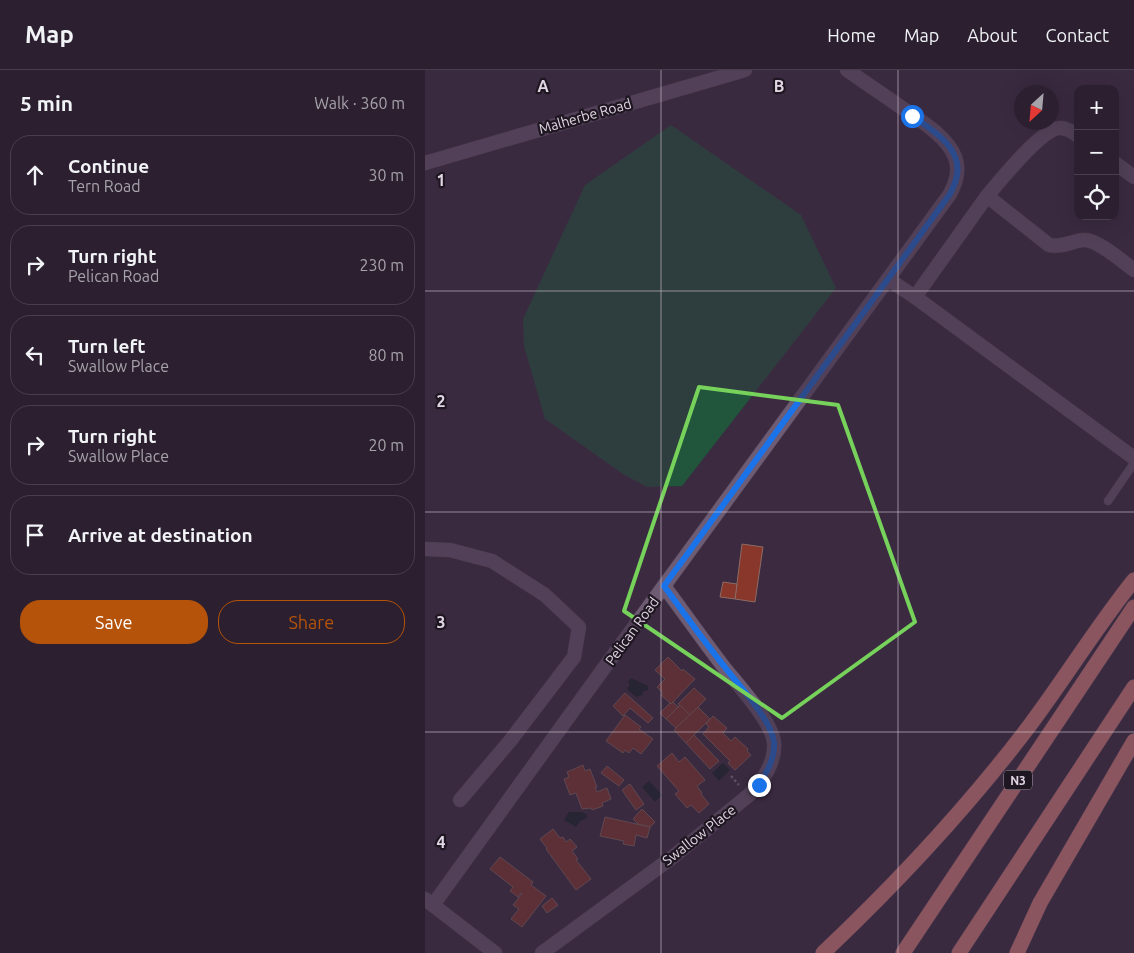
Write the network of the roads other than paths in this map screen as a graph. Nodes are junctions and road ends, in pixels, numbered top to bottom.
1 (745, 70) edge
2 (847, 70) edge
3 (1074, 133) edge
4 (425, 163) edge
5 (1119, 166) edge
6 (1134, 177) edge
7 (987, 196) junction
8 (1134, 270) edge
9 (888, 278) junction
10 (915, 297) junction
11 (1134, 458) edge
12 (1134, 464) edge
13 (1108, 501) dead end
14 (425, 549) edge
15 (1134, 580) edge
16 (664, 586) junction
17 (1134, 607) edge
18 (1134, 687) edge
19 (1134, 741) edge
20 (460, 800) dead end
21 (429, 902) edge
22 (495, 953) edge
23 (542, 953) edge
24 (823, 953) edge
25 (903, 953) edge
26 (959, 953) edge
27 (1017, 953) edge

1 - 4 street, Malherbe Road
2 - 9 street, Pelican Road
3 - 7 street
5 - 6 street
7 - 8 street
7 - 10 street
9 - 10 street
9 - 16 street, Pelican Road
10 - 11 street
12 - 13 lane
14 - 20 street
15 - 24 highway
16 - 21 street, Pelican Road
16 - 23 street, Swallow Place
17 - 25 highway, N3
18 - 26 highway
19 - 27 highway
21 - 22 street

